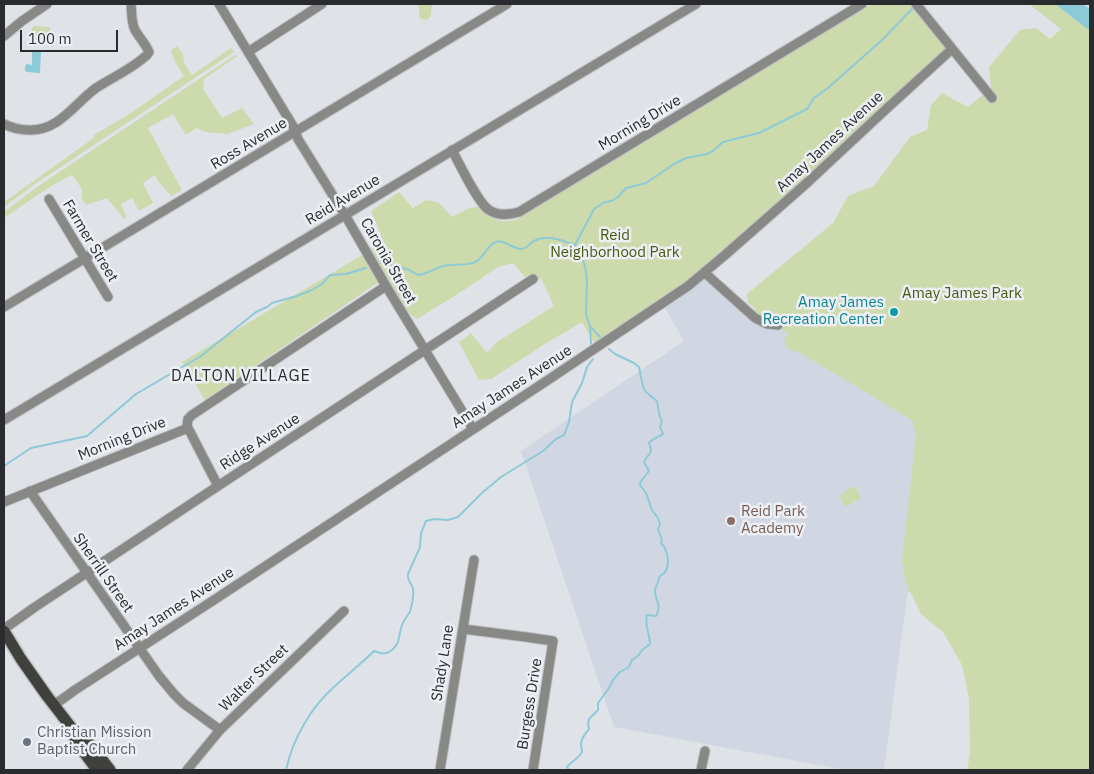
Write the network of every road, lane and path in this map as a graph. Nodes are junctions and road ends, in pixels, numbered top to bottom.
1 (47, 4) edge
2 (131, 4) edge
3 (219, 4) edge
4 (322, 4) edge
5 (507, 4) edge
6 (696, 4) edge
7 (862, 4) edge
8 (916, 4) edge
9 (4, 36) edge
10 (952, 49) junction
11 (248, 52) junction
12 (992, 98) dead end
13 (4, 125) edge
14 (295, 132) junction
15 (452, 150) junction
16 (49, 199) dead end
17 (345, 215) junction
18 (85, 258) junction
19 (705, 273) junction
20 (533, 279) dead end
21 (386, 286) junction
22 (108, 297) dead end
23 (4, 307) edge
24 (778, 325) dead end
25 (425, 350) junction
26 (4, 420) edge
27 (188, 428) junction
28 (473, 429) junction
29 (218, 486) junction
30 (30, 491) junction
31 (4, 502) edge
32 (474, 560) dead end
33 (87, 573) junction
34 (344, 611) dead end
35 (463, 629) junction
36 (4, 630) edge
37 (139, 648) junction
38 (54, 705) junction
39 (220, 730) junction
40 (74, 731) junction
41 (705, 751) dead end
42 (97, 770) edge
43 (110, 770) edge
44 (187, 770) edge
45 (440, 770) edge
46 (533, 770) edge
47 (701, 770) edge

1 - 9 street
2 - 13 street
3 - 11 street, Caronia Street
4 - 11 street
5 - 14 street, Ross Avenue
6 - 15 street, Reid Avenue
7 - 15 street, Morning Drive
8 - 10 street
10 - 12 street
10 - 19 street, Amay James Avenue
11 - 14 street, Caronia Street
14 - 17 street, Caronia Street
14 - 18 street, Ross Avenue
15 - 17 street, Reid Avenue
16 - 18 street, Farmer Street
17 - 21 street, Caronia Street
17 - 26 street, Reid Avenue
18 - 22 street, Farmer Street
18 - 23 street, Ross Avenue
19 - 24 street
19 - 28 street, Amay James Avenue
20 - 25 street, Ridge Avenue
21 - 25 street, Caronia Street
21 - 27 street, Morning Drive
25 - 28 street, Caronia Street
25 - 29 street, Ridge Avenue
27 - 29 street
27 - 30 street, Morning Drive
28 - 37 street, Amay James Avenue
29 - 33 street, Ridge Avenue
30 - 31 street, Morning Drive
30 - 33 street, Sherrill Street
32 - 35 street, Shady Lane
33 - 36 street, Ridge Avenue
33 - 37 street, Sherrill Street
34 - 39 street, Walter Street
35 - 45 street, Shady Lane
35 - 46 street, Burgess Drive
36 - 38 main road
37 - 38 street, Amay James Avenue
37 - 39 street, Sherrill Street
38 - 40 main road
39 - 44 street, Walter Street
40 - 42 main road
40 - 43 main road
41 - 47 street

